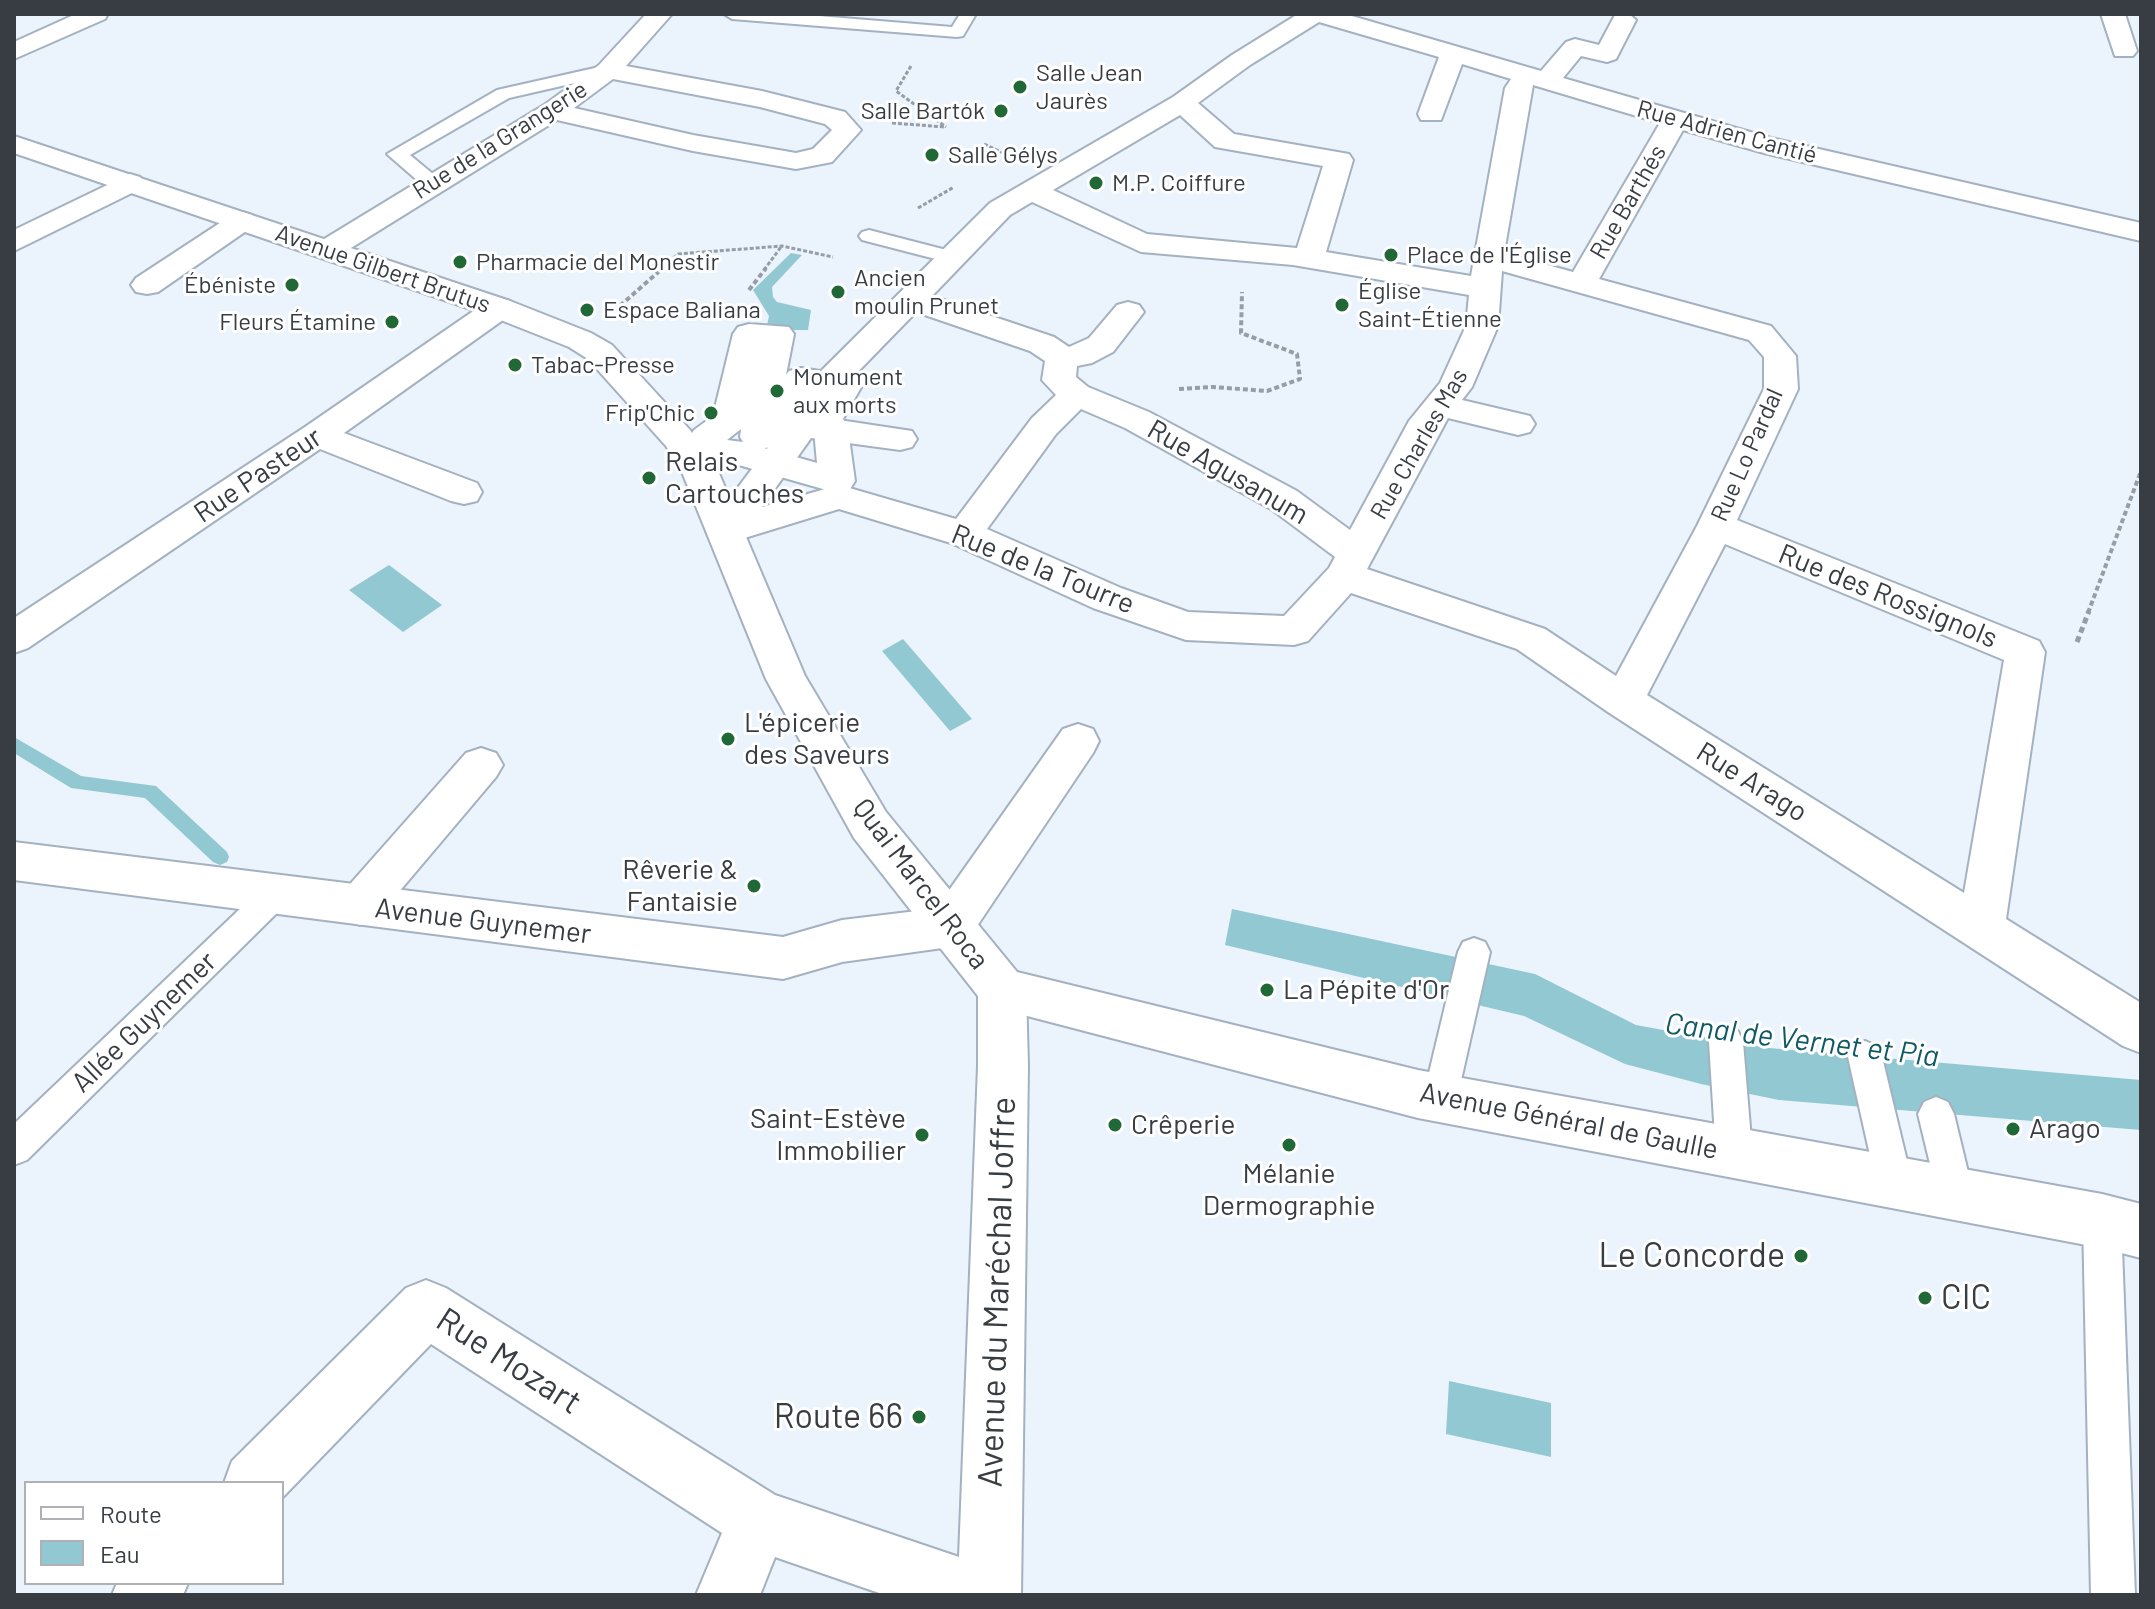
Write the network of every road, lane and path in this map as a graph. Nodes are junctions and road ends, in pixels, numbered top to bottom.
1 (96, 14) edge
2 (660, 14) edge
3 (732, 14) edge
4 (968, 14) edge
5 (1317, 14) edge
6 (2113, 14) edge
7 (810, 17) edge
8 (888, 20) edge
9 (1624, 20) dead end
10 (14, 51) edge
11 (2124, 51) dead end
12 (1453, 54) junction
13 (912, 65) dead end
14 (608, 70) junction
15 (1537, 76) junction
16 (1182, 103) junction
17 (553, 111) junction
18 (1431, 114) dead end
19 (1675, 120) junction
20 (946, 127) dead end
21 (14, 144) edge
22 (130, 183) junction
23 (432, 183) junction
24 (1033, 192) junction
25 (242, 221) junction
26 (2141, 232) edge
27 (869, 236) dead end
28 (14, 242) edge
29 (327, 250) junction
30 (1240, 251) junction
31 (951, 257) junction
32 (1301, 257) junction
33 (1486, 273) junction
34 (1581, 284) junction
35 (147, 285) dead end
36 (748, 290) dead end
37 (914, 294) junction
38 (499, 308) junction
39 (1128, 312) dead end
40 (580, 340) junction
41 (1062, 357) junction
42 (830, 381) junction
43 (1076, 394) junction
44 (1440, 405) junction
45 (1137, 420) junction
46 (1518, 424) dead end
47 (817, 428) junction
48 (317, 435) junction
49 (900, 439) dead end
50 (775, 464) junction
51 (700, 471) joint
52 (2141, 471) edge
53 (464, 492) dead end
54 (1716, 526) junction
55 (725, 531) junction
56 (964, 534) junction
57 (1351, 565) junction
58 (14, 638) edge
59 (2025, 652) junction
60 (1623, 701) junction
61 (1078, 741) dead end
62 (481, 765) dead end
63 (14, 861) edge
64 (275, 895) junction
65 (360, 905) junction
66 (1982, 926) junction
67 (950, 927) junction
68 (1474, 952) dead end
69 (1002, 990) junction
70 (2141, 1030) edge
71 (1726, 1042) dead end
72 (1865, 1057) dead end
73 (1440, 1098) junction
74 (1936, 1114) dead end
75 (14, 1148) edge
76 (1734, 1152) junction
77 (1894, 1182) junction
78 (1955, 1193) junction
79 (2122, 1226) edge
80 (256, 1481) edge
81 (759, 1521) junction
82 (728, 1595) edge
83 (978, 1595) edge
84 (989, 1595) edge
85 (2113, 1595) edge

1 - 10 street
2 - 14 street, Rue de la Grangerie
3 - 7 lane
4 - 8 lane
5 - 12 street, Rue Adrien Cantié
5 - 16 street
6 - 11 street
7 - 8 lane
9 - 15 street
12 - 15 street, Rue Adrien Cantié
12 - 18 street
13 - 20 path
14 - 17 street, Rue de la Grangerie
14 - 17 street
14 - 23 lane
15 - 19 street, Rue Adrien Cantié
15 - 33 street, Rue Charles Mas
16 - 24 street
16 - 32 street
17 - 23 street, Rue de la Grangerie
19 - 26 street, Rue Adrien Cantié
19 - 34 street, Rue Barthés
21 - 22 street, Avenue Gilbert Brutus
22 - 25 street, Avenue Gilbert Brutus
22 - 28 street
23 - 29 street, Rue de la Grangerie
24 - 30 street
24 - 31 street
25 - 29 street, Avenue Gilbert Brutus
25 - 35 street
27 - 31 lane
29 - 38 street, Avenue Gilbert Brutus
30 - 32 street
30 - 45 path
31 - 37 street
32 - 33 street
33 - 34 street, Rue Lo Pardal
33 - 44 street, Rue Charles Mas
34 - 54 street, Rue Lo Pardal
36 - 40 path
37 - 41 street
37 - 42 street
38 - 40 street, Avenue Gilbert Brutus
38 - 48 street, Rue Pasteur
39 - 41 street
40 - 51 street, Avenue Gilbert Brutus
41 - 43 street
42 - 47 street
42 - 50 street
43 - 45 street, Rue Agusanum
43 - 56 street
44 - 46 street
44 - 57 street, Rue Charles Mas
45 - 57 street, Rue Agusanum
47 - 49 street
47 - 50 street
47 - 50 street
48 - 53 street
48 - 58 street, Rue Pasteur
50 - 55 street
51 - 55 street, Quai Marcel Roca
52 - 59 path
54 - 59 street, Rue des Rossignols
54 - 60 street, Rue Lo Pardal
55 - 56 street, Rue de la Tourre
55 - 67 street, Quai Marcel Roca
56 - 57 street, Rue de la Tourre
57 - 60 street, Rue Arago
59 - 66 street, Rue des Rossignols
60 - 66 street, Rue Arago
61 - 67 street
62 - 65 street
63 - 64 street, Avenue Guynemer
64 - 65 street, Avenue Guynemer
64 - 75 lane, Allée Guynemer
65 - 67 street, Avenue Guynemer
66 - 70 street, Rue Arago
67 - 69 street, Quai Marcel Roca
68 - 73 lane
69 - 73 street, Avenue Général de Gaulle
69 - 84 street, Avenue du Maréchal Joffre
71 - 76 lane
72 - 77 lane
73 - 76 street, Avenue Général de Gaulle
74 - 78 lane
76 - 77 street, Avenue Général de Gaulle
77 - 78 street, Avenue Général de Gaulle
78 - 79 street, Avenue Général de Gaulle
79 - 85 lane
80 - 81 street, Rue Mozart
81 - 82 street
81 - 83 street

